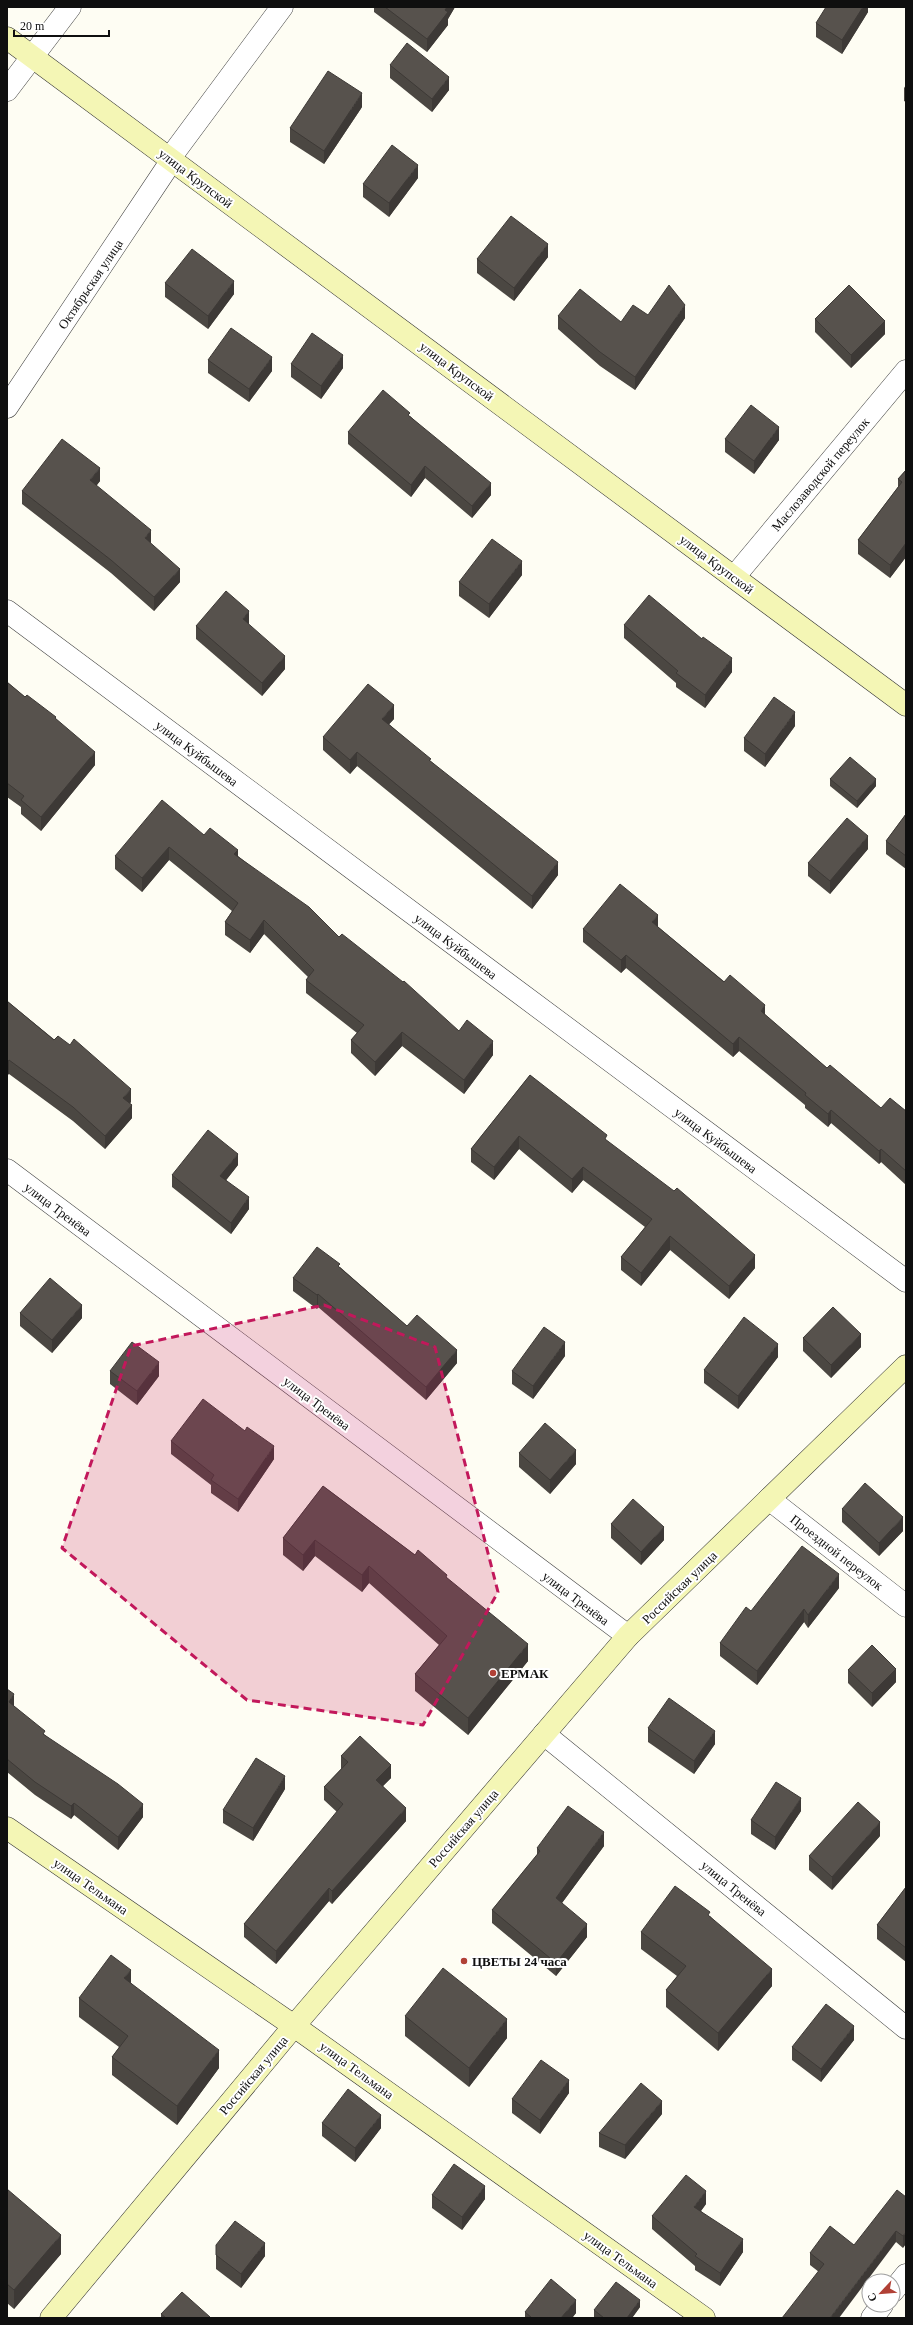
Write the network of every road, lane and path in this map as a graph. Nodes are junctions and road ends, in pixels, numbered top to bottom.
1 (70, 7) edge
2 (282, 7) edge
3 (7, 38) edge
4 (33, 56) junction
5 (7, 90) edge
6 (171, 159) junction
7 (906, 371) edge
8 (7, 407) edge
9 (734, 577) junction
10 (7, 612) edge
11 (906, 705) edge
12 (7, 1170) edge
13 (906, 1281) edge
14 (906, 1366) edge
15 (769, 1499) junction
16 (906, 1606) edge
17 (628, 1636) junction
18 (544, 1734) junction
19 (7, 1828) edge
20 (294, 2026) junction
21 (906, 2028) edge
22 (51, 2318) edge
23 (704, 2318) edge

1 - 4 street
2 - 6 street, Октябрьская улица
3 - 4 street, улица Крупской
4 - 5 street
4 - 6 street, улица Крупской
6 - 8 street, Октябрьская улица
6 - 9 street, улица Крупской
7 - 9 street, Маслозаводской переулок
9 - 11 street, улица Крупской
10 - 13 street, улица Куйбышева
12 - 17 street, улица Тренёва
14 - 15 street, Российская улица
15 - 16 street, Проездной переулок
15 - 17 street, Российская улица
17 - 18 street, Российская улица
18 - 20 street, Российская улица
18 - 21 street, улица Тренёва
19 - 20 street, улица Тельмана
20 - 22 street, Российская улица
20 - 23 street, улица Тельмана

